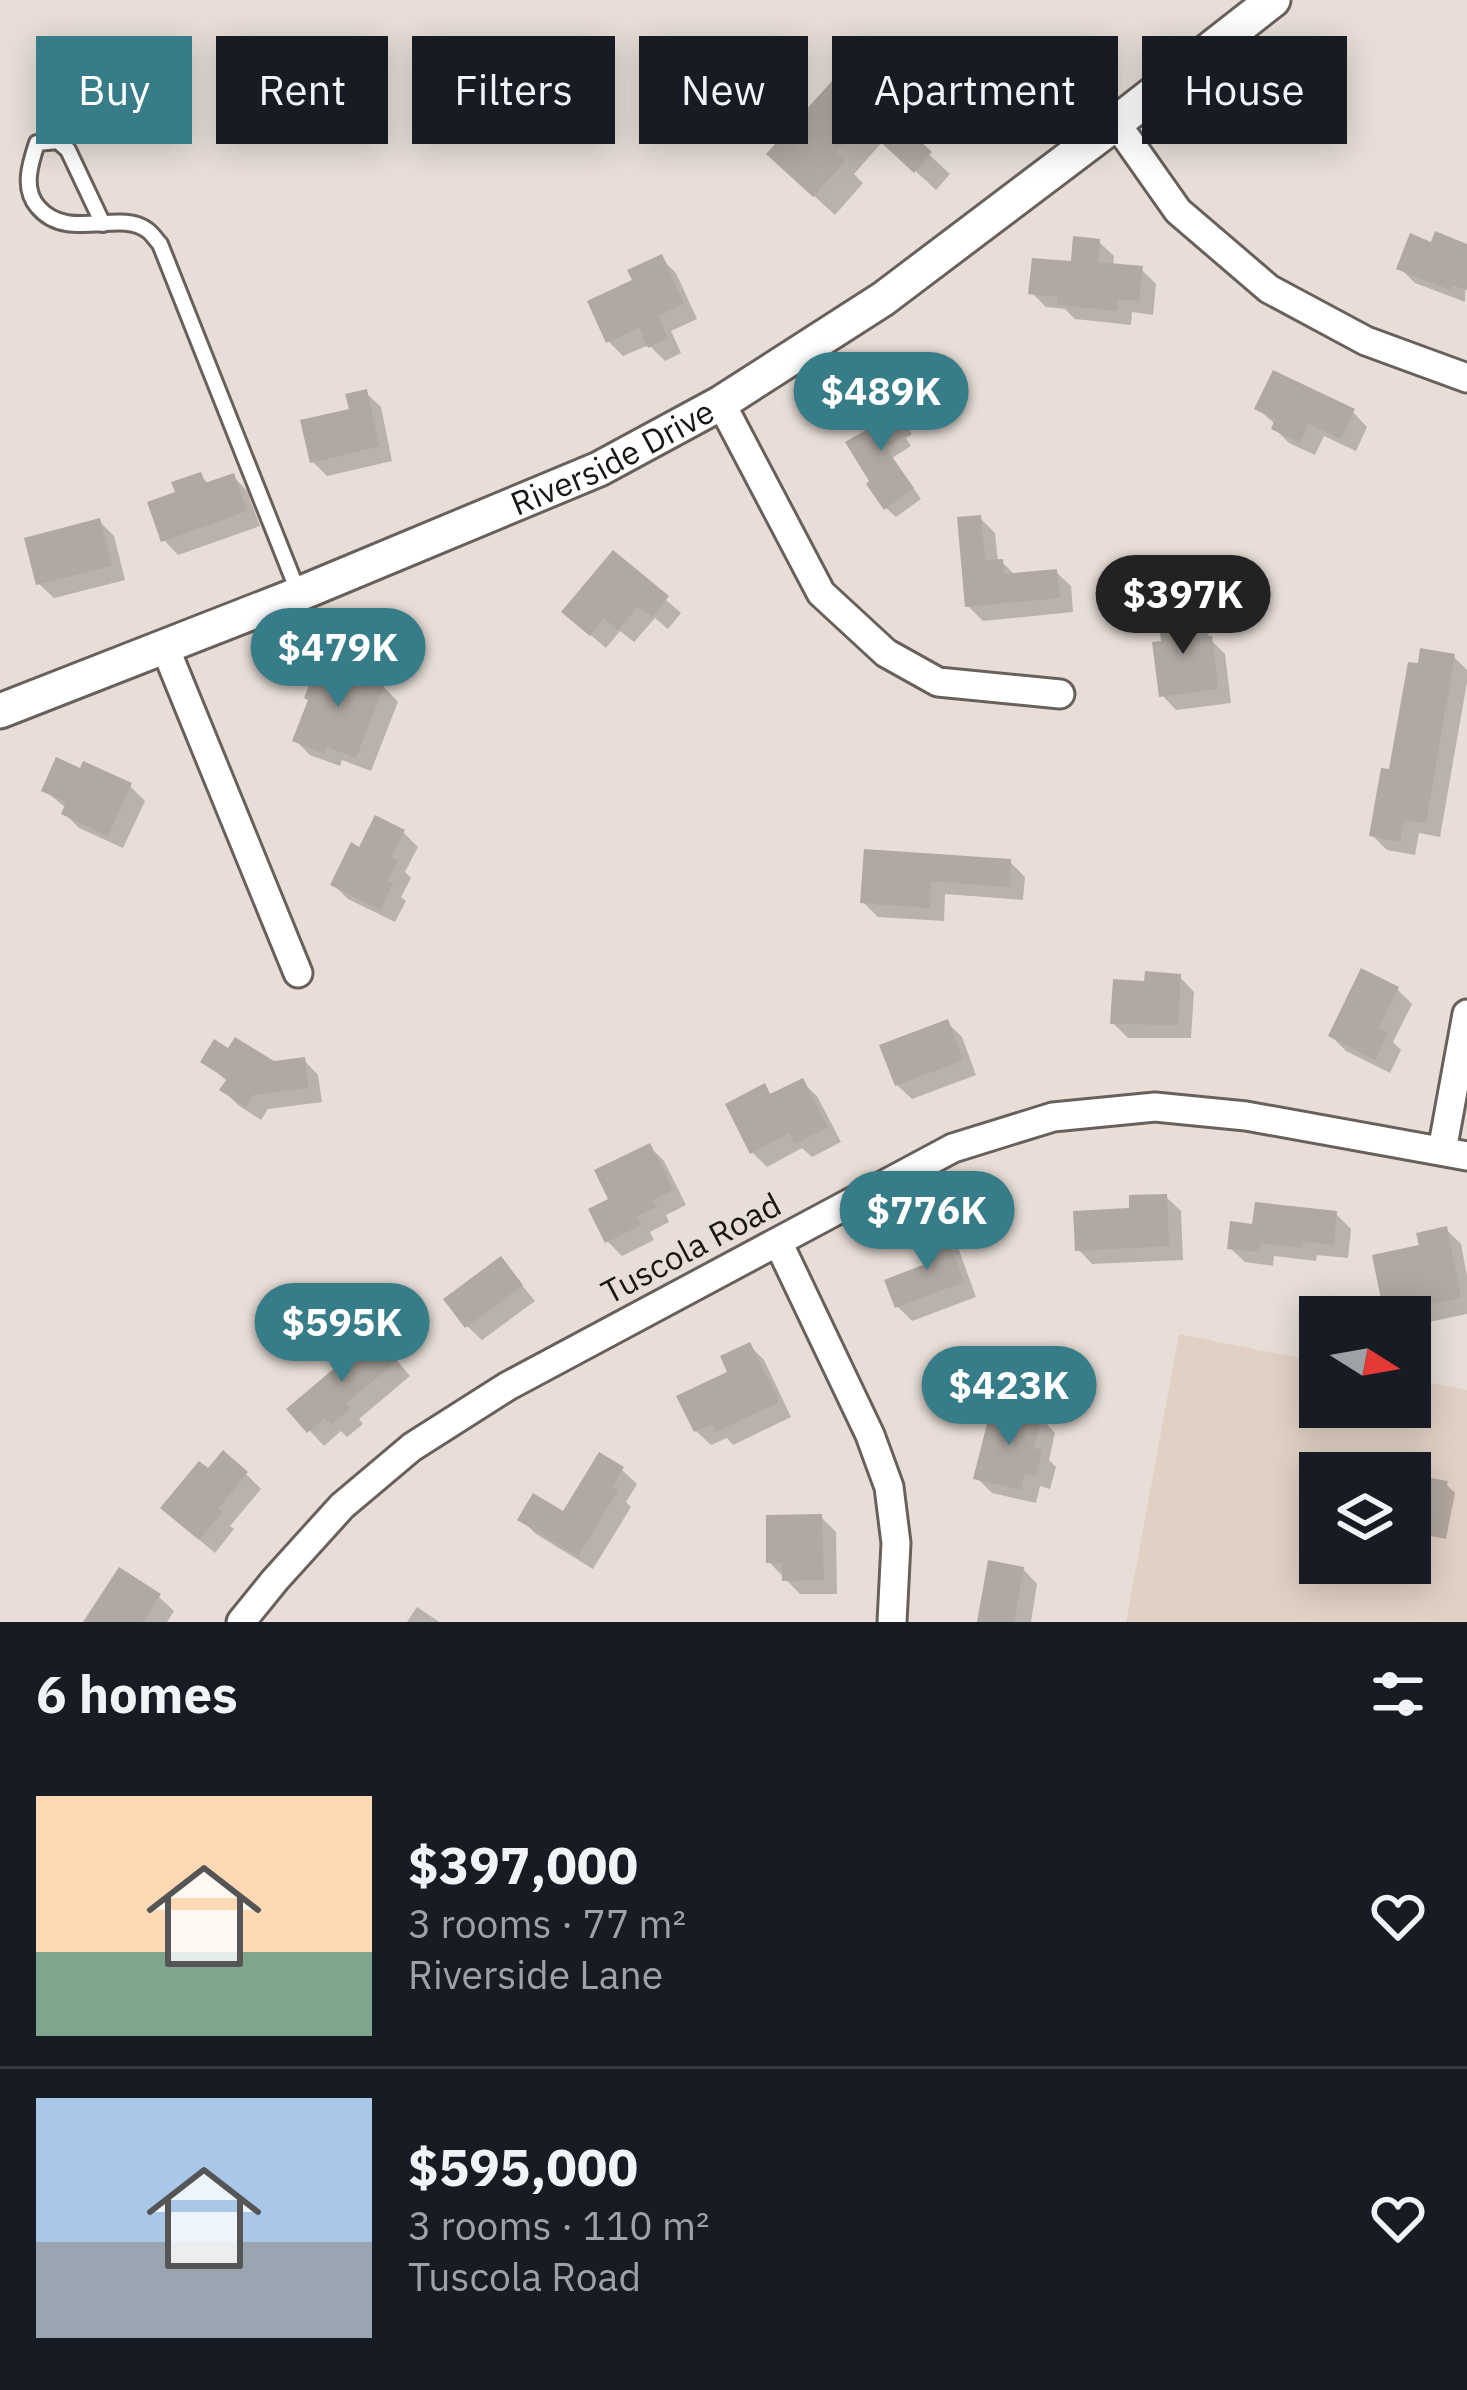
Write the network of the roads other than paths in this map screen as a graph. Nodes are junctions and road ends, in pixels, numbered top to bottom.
1 (1273, 0) edge
2 (1118, 121) edge
3 (1118, 126) edge
4 (1088, 144) edge
5 (103, 224) junction
6 (1467, 378) edge
7 (721, 403) junction
8 (299, 594) junction
9 (164, 645) junction
10 (1060, 694) dead end
11 (0, 711) edge
12 (298, 974) dead end
13 (1467, 1015) edge
14 (1454, 1153) edge
15 (778, 1242) junction
16 (242, 1622) edge
17 (892, 1622) edge

1 - 2 street, Riverside Drive
3 - 6 street
4 - 7 street, Riverside Drive
5 - 5 lane
5 - 8 lane
7 - 8 street, Riverside Drive
7 - 10 street
8 - 9 street, Riverside Drive
9 - 11 street, Riverside Drive
9 - 12 street
13 - 14 street
14 - 15 street, Tuscola Road
15 - 16 street, Tuscola Road
15 - 17 street

